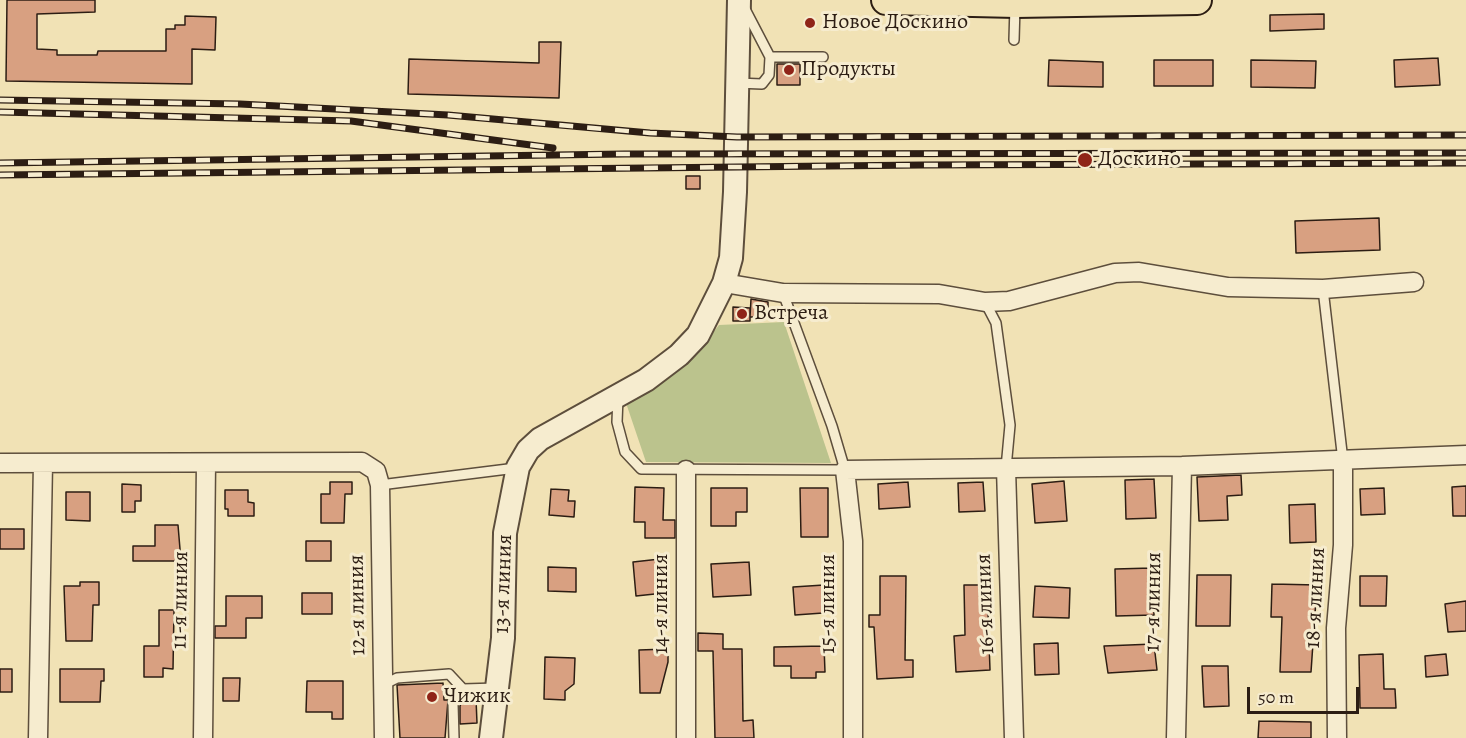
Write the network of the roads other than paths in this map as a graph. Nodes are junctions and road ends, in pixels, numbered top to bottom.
1 (739, 0) edge
2 (886, 0) edge
3 (1197, 0) edge
4 (1016, 3) junction
5 (1014, 40) dead end
6 (770, 57) junction
7 (822, 57) dead end
8 (737, 83) junction
9 (1414, 282) dead end
10 (724, 283) junction
11 (1323, 289) junction
12 (783, 293) junction
13 (985, 302) junction
14 (618, 397) junction
15 (1466, 455) edge
16 (1342, 461) junction
17 (0, 463) edge
18 (206, 463) junction
19 (43, 464) junction
20 (1182, 466) junction
21 (518, 467) junction
22 (1006, 468) junction
23 (686, 470) junction
24 (845, 470) junction
25 (378, 478) junction
26 (383, 686) junction
27 (497, 688) junction
28 (463, 689) junction
29 (38, 738) edge
30 (203, 738) edge
31 (384, 738) edge
32 (454, 738) edge
33 (491, 738) edge
34 (686, 738) edge
35 (853, 738) edge
36 (1014, 738) edge
37 (1176, 738) edge
38 (1336, 738) edge

1 - 6 lane
1 - 8 street
2 - 4 main road
3 - 4 main road
4 - 5 lane
6 - 7 lane
6 - 8 lane
8 - 10 street
9 - 11 street
10 - 12 street
10 - 14 street
11 - 13 street
11 - 16 lane
12 - 13 street
12 - 24 lane
13 - 22 lane
14 - 21 street, 13-я линия
14 - 23 lane
15 - 16 street
16 - 20 street
16 - 38 street, 18-я линия
17 - 19 street
18 - 19 street
18 - 25 street
18 - 30 street, 11-я линия
19 - 29 street
20 - 22 street
20 - 37 street, 17-я линия
21 - 25 lane
21 - 27 street, 13-я линия
22 - 24 street
22 - 36 street, 16-я линия
23 - 24 lane
23 - 34 street, 14-я линия
24 - 35 street, 15-я линия
25 - 26 street, 12-я линия
26 - 28 lane
26 - 31 street, 12-я линия
27 - 28 lane
27 - 33 street, 13-я линия
28 - 32 lane

